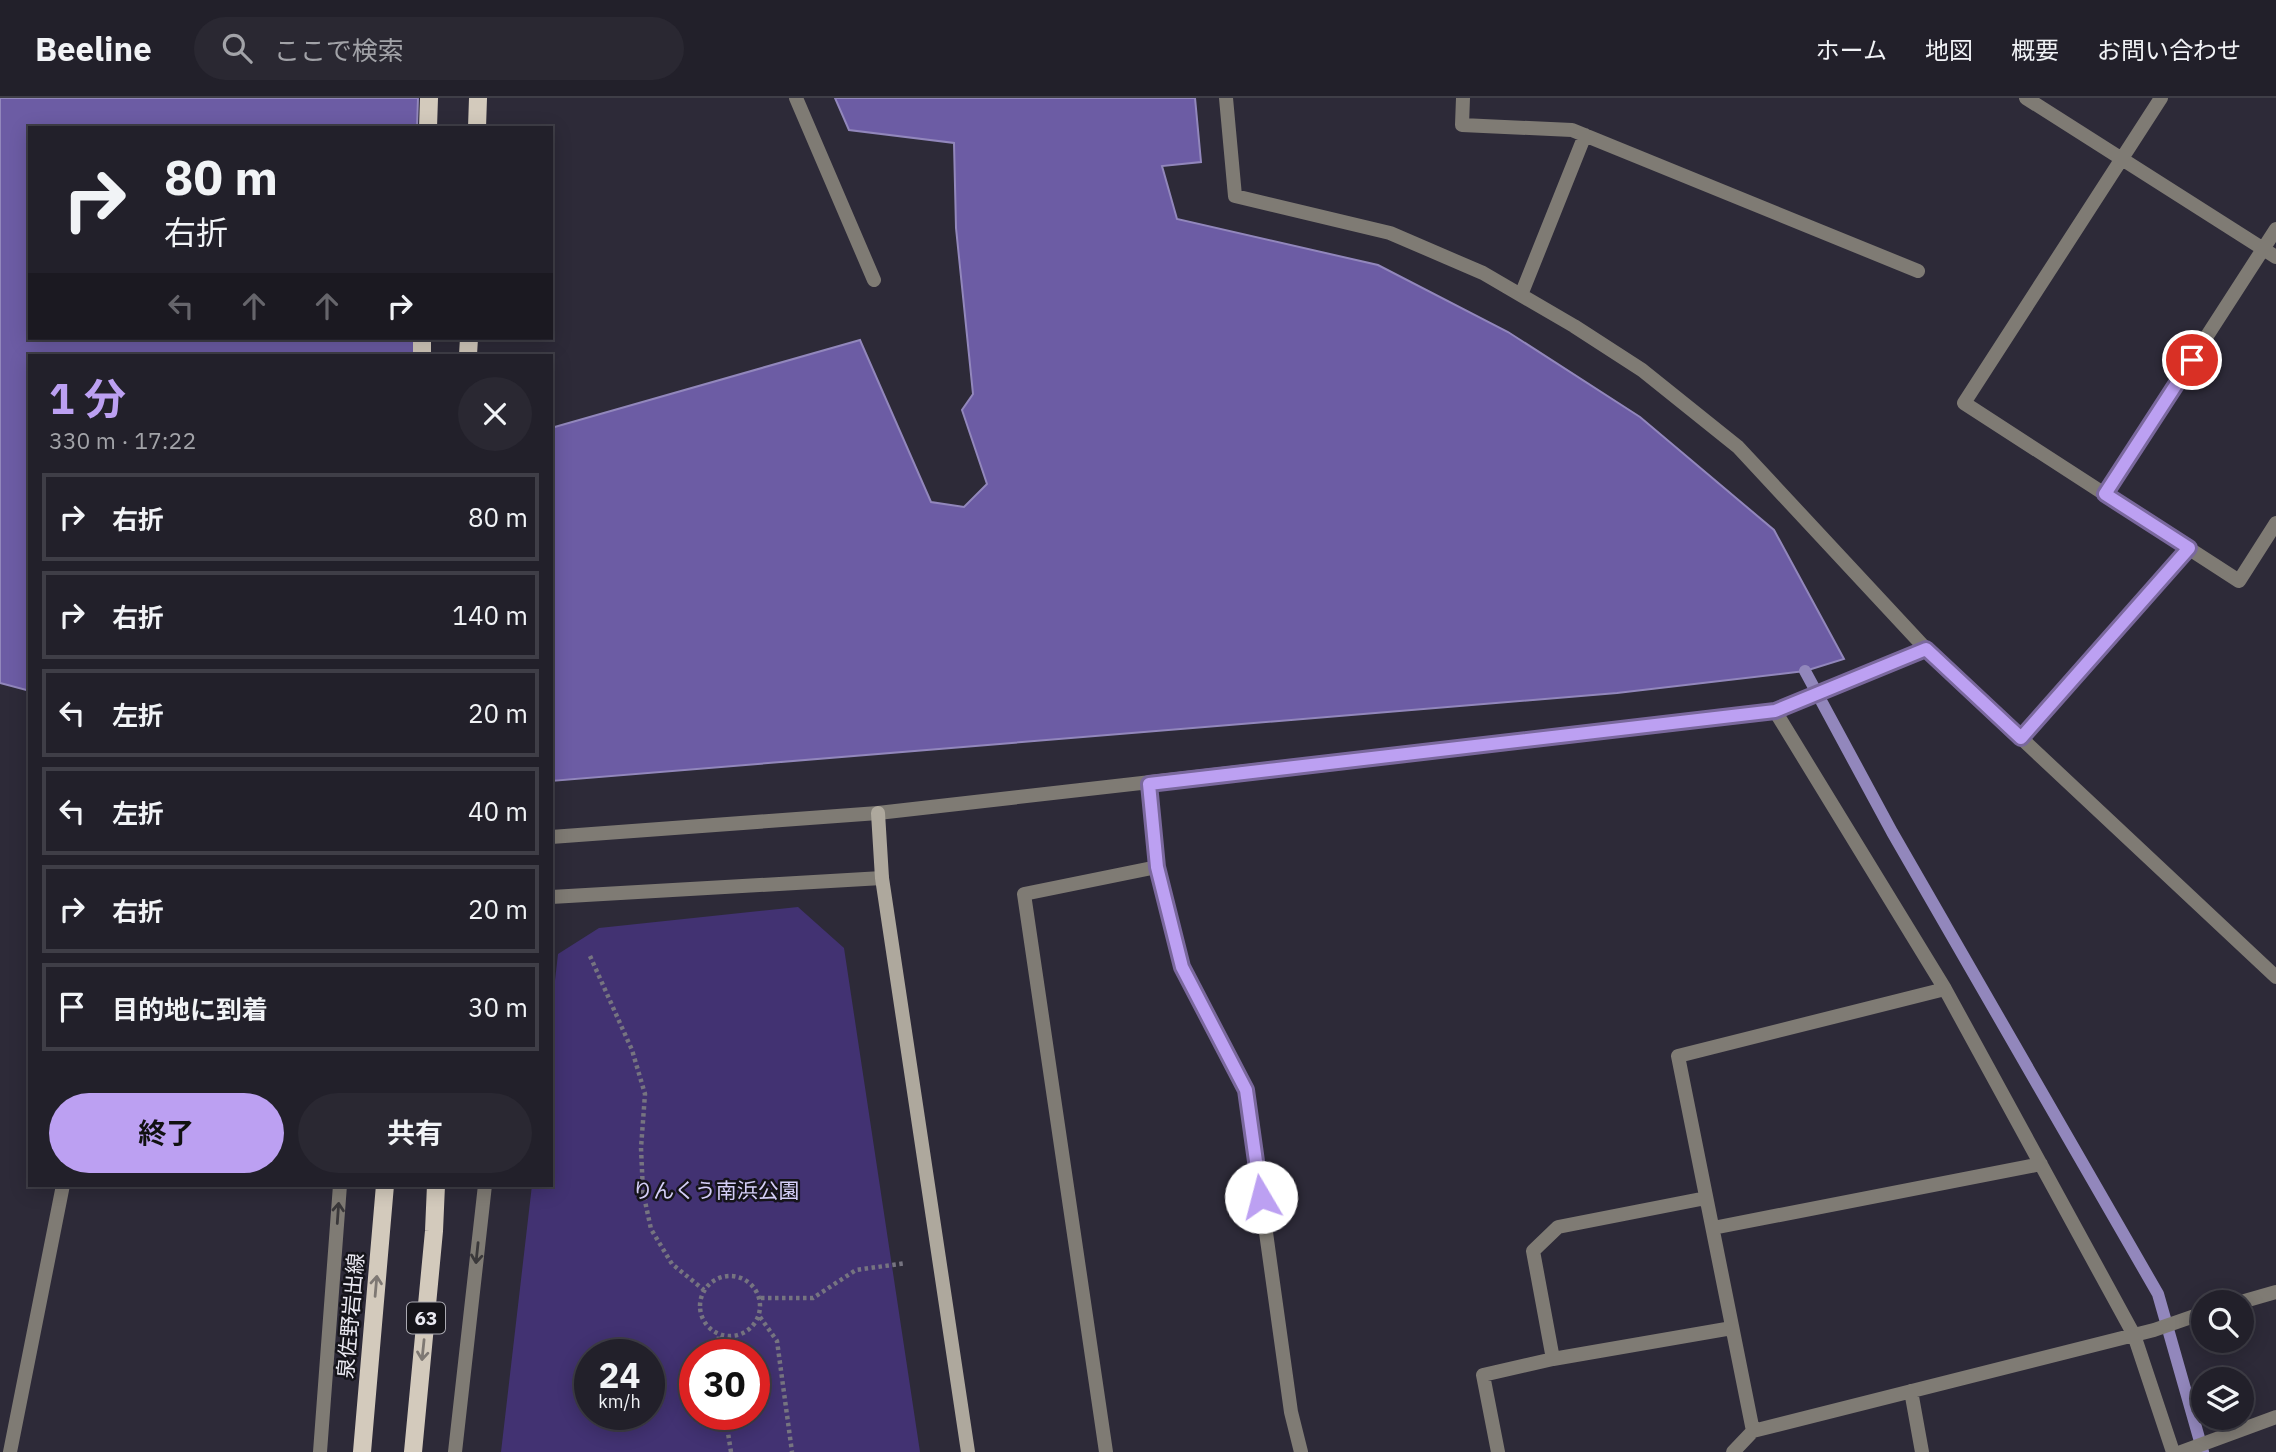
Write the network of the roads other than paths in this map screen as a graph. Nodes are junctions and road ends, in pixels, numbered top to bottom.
1 (429, 98) edge
2 (478, 98) edge
3 (796, 98) edge
4 (1226, 98) edge
5 (1463, 98) edge
6 (2026, 98) edge
7 (2161, 98) edge
8 (428, 126) edge
9 (477, 126) edge
10 (1585, 135) junction
11 (2122, 159) junction
12 (2276, 229) edge
13 (2270, 253) edge
14 (1919, 271) dead end
15 (874, 280) dead end
16 (1521, 295) junction
17 (2105, 494) junction
18 (2276, 523) edge
19 (2189, 548) junction
20 (1926, 649) junction
21 (1775, 711) junction
22 (2021, 738) junction
23 (1149, 784) junction
24 (878, 813) junction
25 (553, 837) edge
26 (1157, 867) junction
27 (882, 878) junction
28 (553, 897) edge
29 (2276, 977) edge
30 (1945, 989) junction
31 (2041, 1164) junction
32 (63, 1187) edge
33 (340, 1187) edge
34 (385, 1187) edge
35 (436, 1187) edge
36 (485, 1187) edge
37 (1706, 1198) junction
38 (1713, 1228) junction
39 (2276, 1292) edge
40 (2254, 1298) edge
41 (2191, 1317) edge
42 (1732, 1328) junction
43 (2134, 1335) junction
44 (1553, 1359) junction
45 (1911, 1391) junction
46 (2276, 1417) edge
47 (1753, 1430) junction
48 (10, 1452) edge
49 (320, 1452) edge
50 (362, 1452) edge
51 (413, 1452) edge
52 (455, 1452) edge
53 (968, 1452) edge
54 (1105, 1452) edge
55 (1300, 1452) edge
56 (1498, 1452) edge
57 (1733, 1452) edge
58 (1922, 1452) edge
59 (2173, 1452) edge
60 (2182, 1452) edge

1 - 8 main road
2 - 9 main road
3 - 15 street
4 - 16 street
5 - 10 street
6 - 11 street
7 - 11 street
10 - 14 street
10 - 16 street
11 - 13 street
11 - 17 street
12 - 13 street
13 - 17 street
16 - 20 street
17 - 19 street
18 - 19 street
19 - 22 street
20 - 21 street
20 - 22 street
21 - 23 street
21 - 30 street
22 - 29 street
23 - 24 street
23 - 26 street
24 - 25 street
24 - 27 street
26 - 54 street
26 - 55 street
27 - 28 street
27 - 53 street
30 - 31 street
30 - 37 street
31 - 38 street
31 - 43 street
32 - 48 street
49 -> 33 street
50 -> 34 main road, 泉佐野岩出線
35 -> 51 main road, 63
36 -> 52 street
37 - 38 street
37 - 44 street
38 - 42 street
39 - 40 street
41 - 43 street
42 - 44 street
42 - 47 street
43 - 45 street
43 - 59 street
44 - 56 street
45 - 47 street
45 - 58 street
46 - 60 street
47 - 57 street

